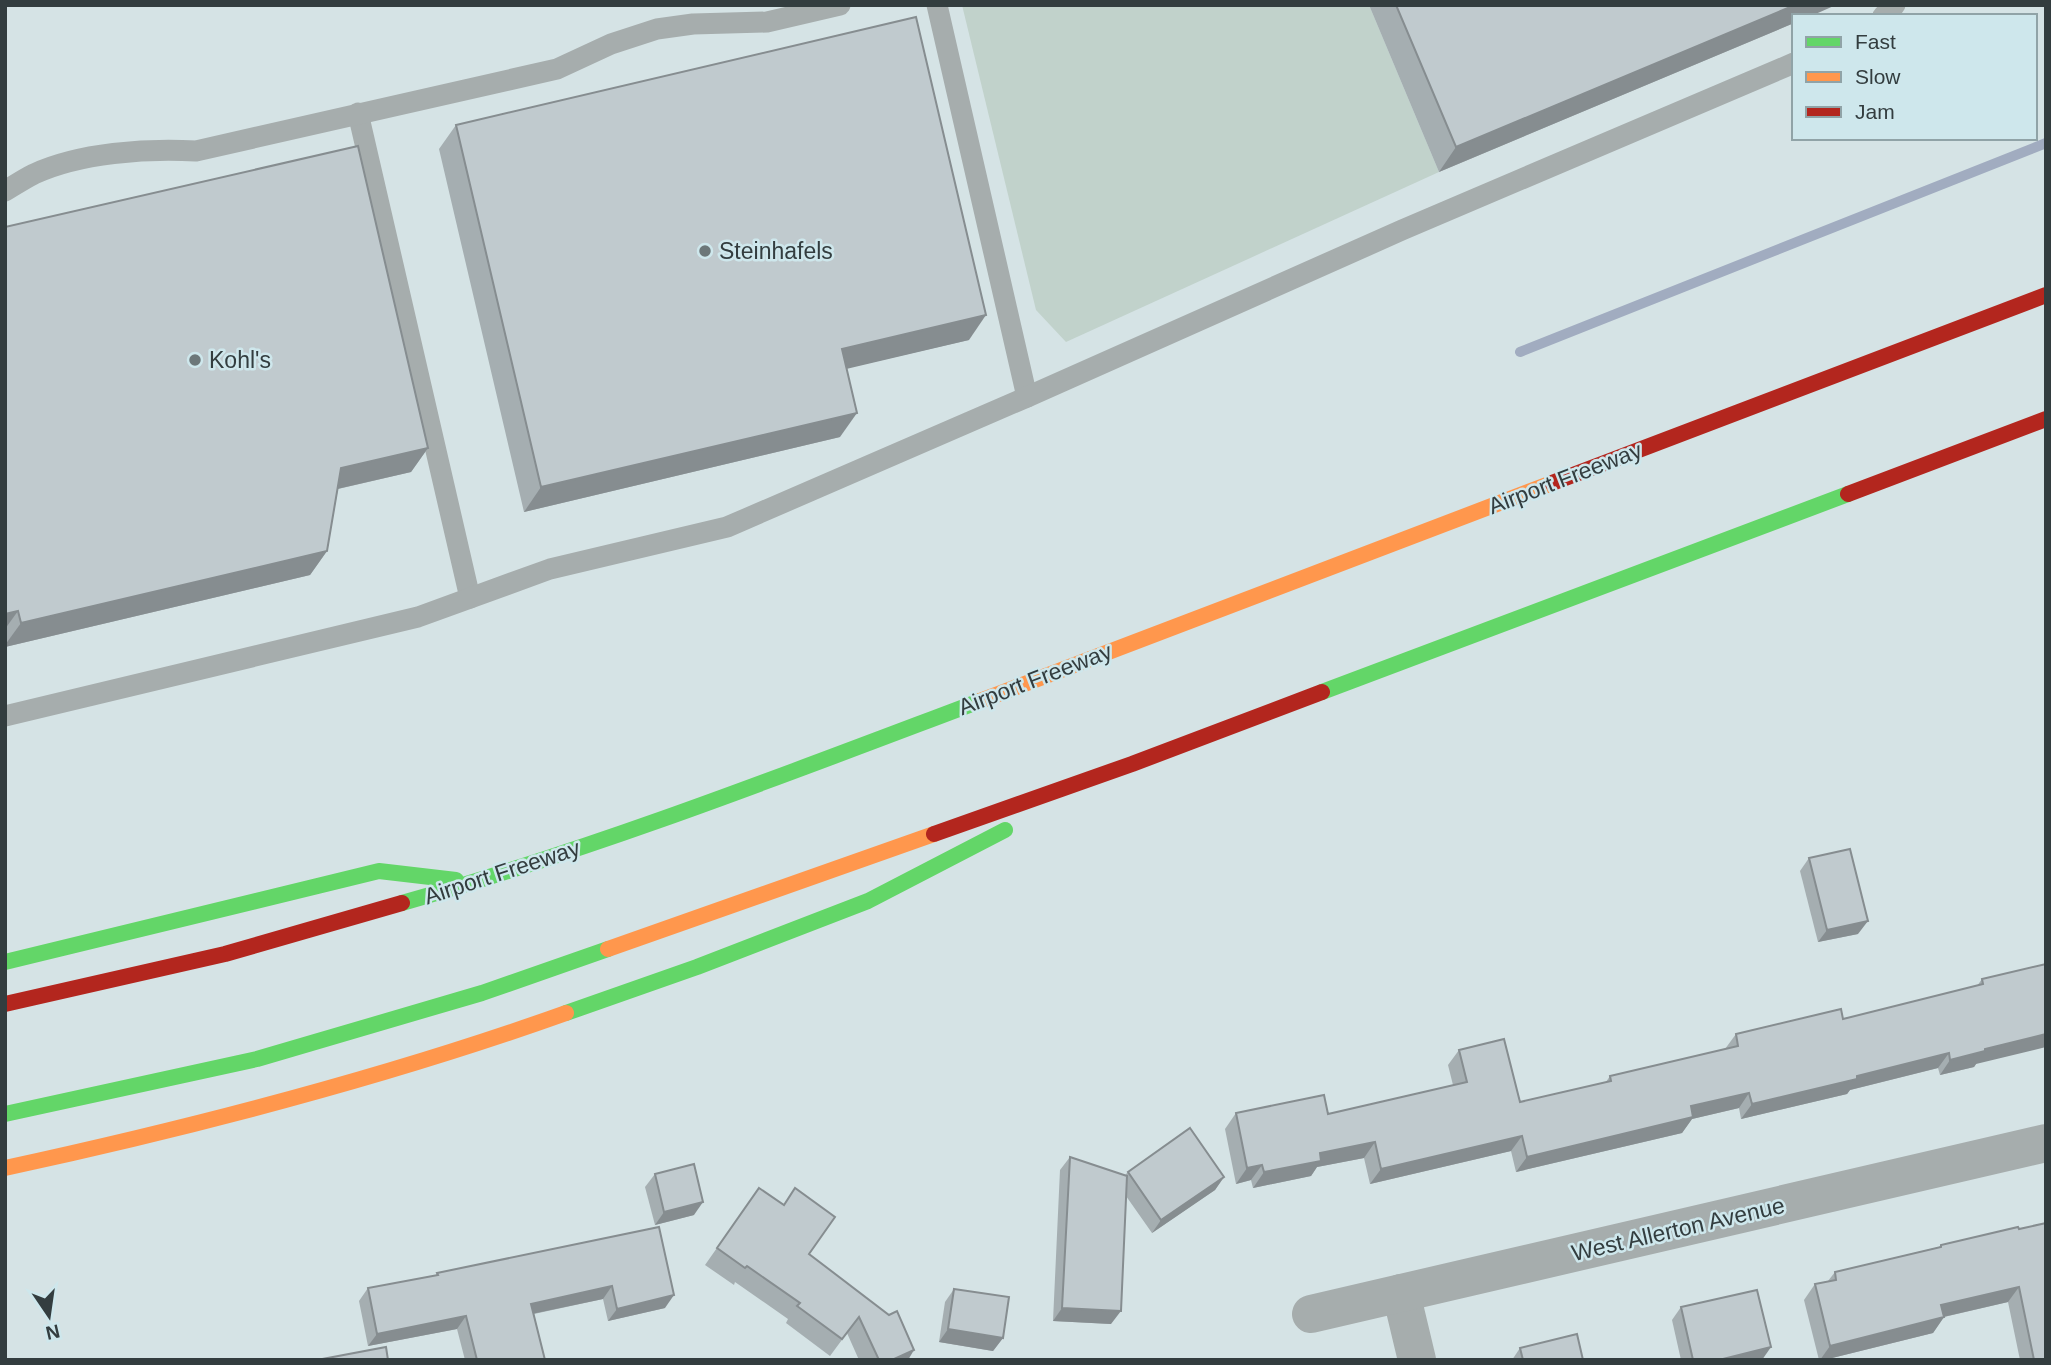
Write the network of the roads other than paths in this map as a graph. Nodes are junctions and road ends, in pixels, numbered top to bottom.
1 (840, 5) edge
2 (937, 5) edge
3 (1792, 64) edge
4 (358, 113) junction
5 (5, 191) edge
6 (2046, 295) edge
7 (1027, 397) junction
8 (2046, 419) edge
9 (470, 598) junction
10 (5, 716) edge
11 (1132, 765) junction
12 (476, 882) junction
13 (5, 961) edge
14 (5, 1004) edge
15 (5, 1114) edge
16 (2046, 1143) edge
17 (5, 1168) edge
18 (1401, 1293) junction
19 (1311, 1314) dead end
20 (1417, 1360) edge

1 - 4 lane
2 - 7 lane
3 - 7 lane
4 - 5 lane
4 - 9 lane
6 - 12 highway, Airport Freeway
7 - 9 lane
8 - 11 highway
9 - 10 lane
11 - 15 highway
11 - 17 highway
12 - 13 highway
12 - 14 highway, Airport Freeway
16 - 18 street, West Allerton Avenue
18 - 19 street, West Allerton Avenue
18 - 20 street

